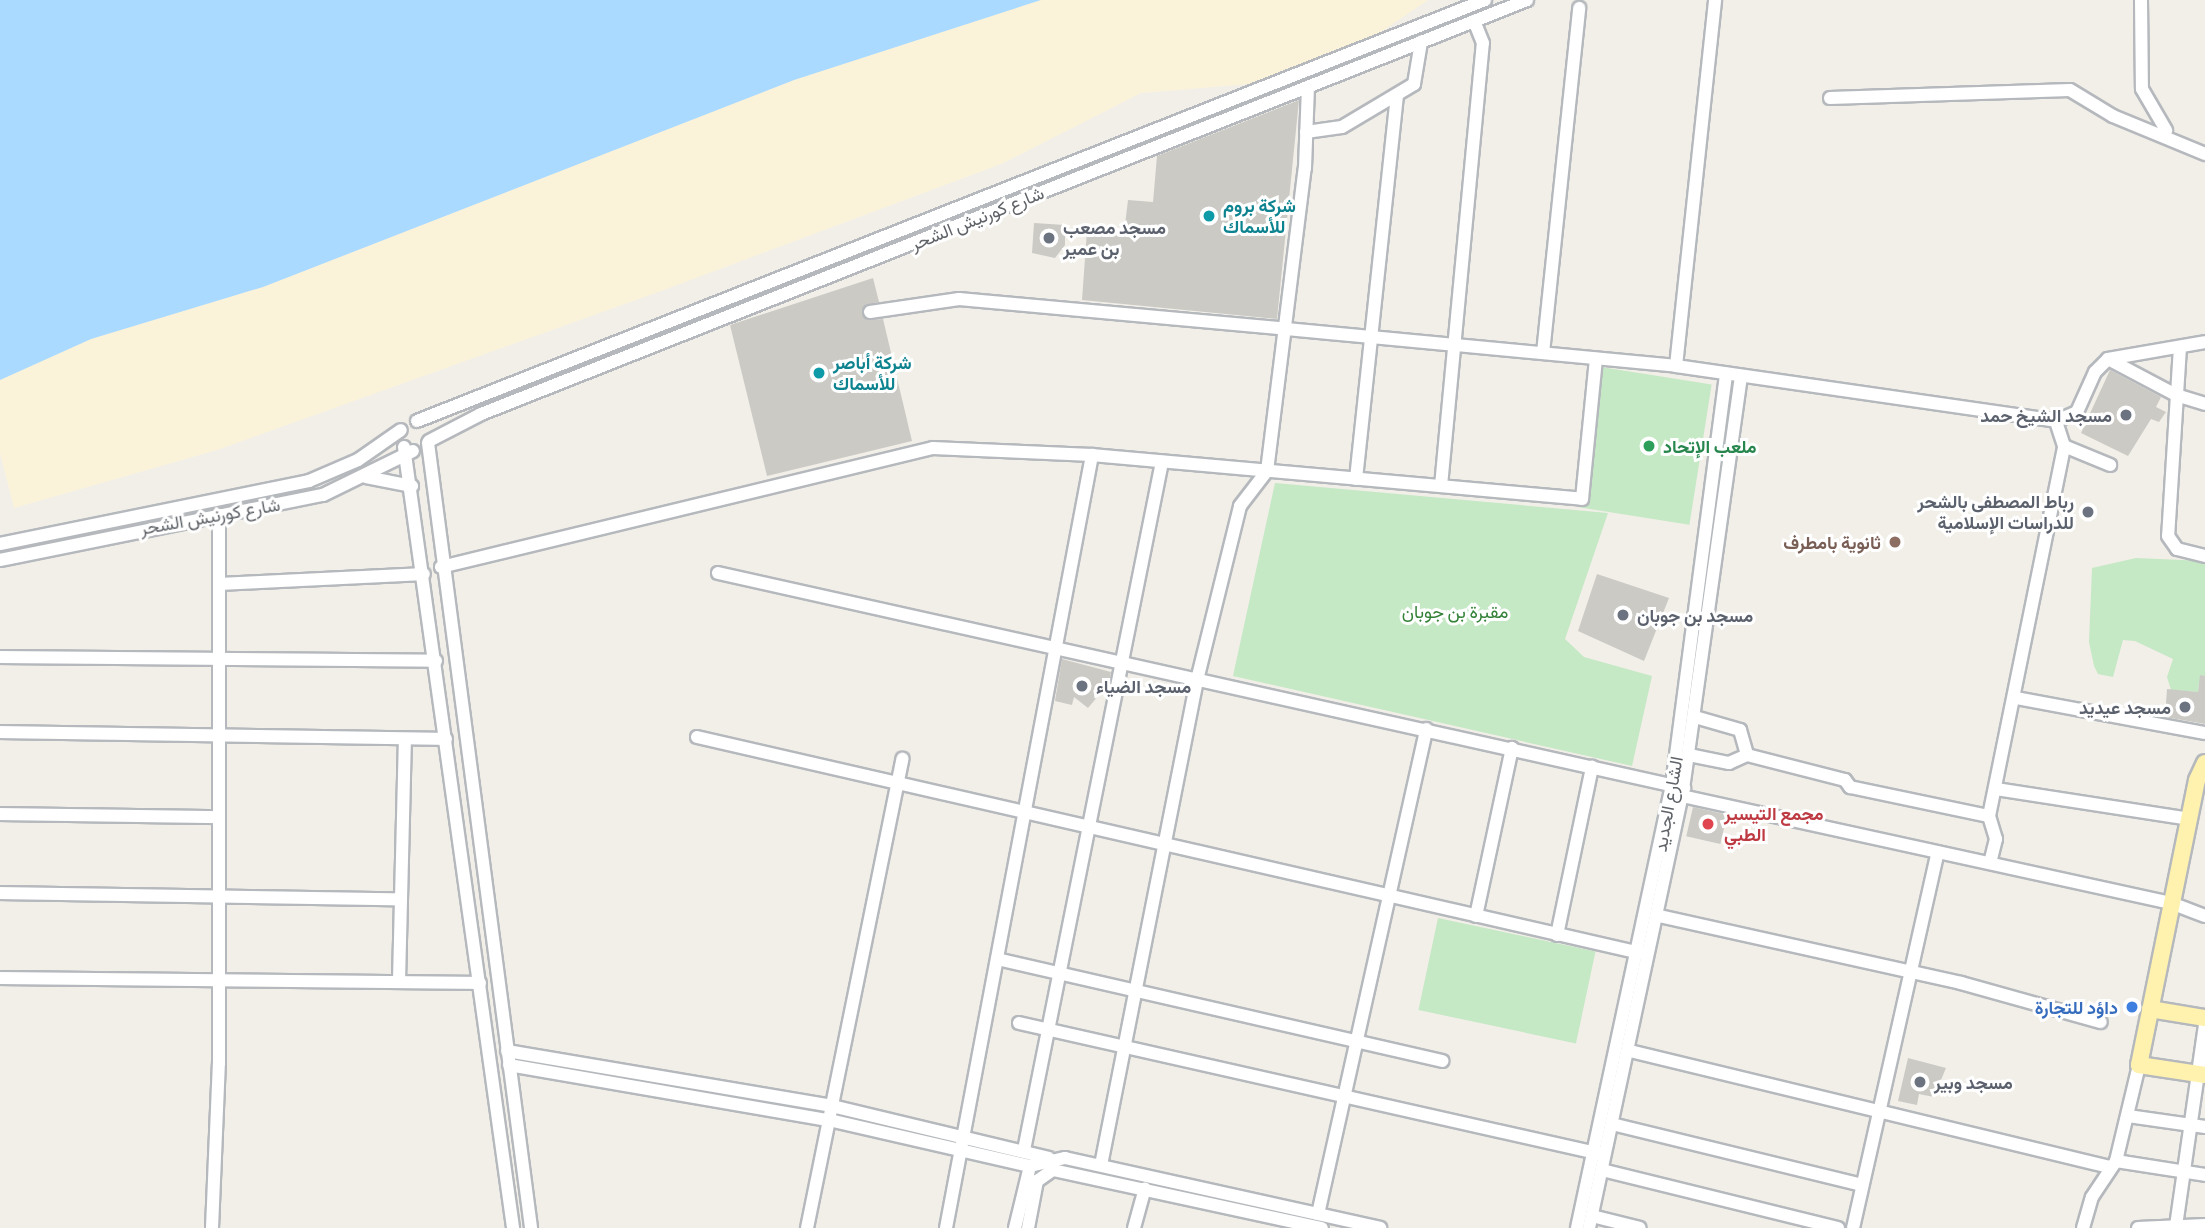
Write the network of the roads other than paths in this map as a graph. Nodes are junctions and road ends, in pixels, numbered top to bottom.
1 (1485, 0) edge
2 (1527, 0) edge
3 (1715, 0) edge
4 (2141, 0) edge
5 (1579, 8) dead end
6 (1474, 21) junction
7 (1420, 42) junction
8 (1308, 88) junction
9 (1397, 95) junction
10 (1830, 98) dead end
11 (2166, 130) dead end
12 (1306, 132) junction
13 (1133, 136) junction
14 (1140, 153) junction
15 (2205, 153) edge
16 (760, 283) junction
17 (769, 300) junction
18 (870, 312) dead end
19 (1287, 329) junction
20 (1370, 337) junction
21 (2204, 342) edge
22 (1455, 345) junction
23 (2180, 347) junction
24 (1543, 353) junction
25 (1596, 359) junction
26 (2108, 359) junction
27 (1676, 366) junction
28 (1726, 374) junction
29 (1741, 376) junction
30 (2176, 395) junction
31 (2205, 404) edge
32 (417, 421) junction
33 (2056, 421) junction
34 (401, 430) junction
35 (429, 442) junction
36 (2064, 446) junction
37 (408, 451) junction
38 (1092, 455) junction
39 (1162, 462) junction
40 (2110, 465) dead end
41 (1267, 471) junction
42 (366, 477) junction
43 (1356, 479) junction
44 (412, 486) junction
45 (1441, 486) junction
46 (219, 515) junction
47 (103, 530) junction
48 (0, 544) edge
49 (2205, 556) edge
50 (0, 560) edge
51 (441, 567) junction
52 (718, 573) dead end
53 (424, 574) junction
54 (220, 584) junction
55 (1056, 645) junction
56 (0, 657) edge
57 (220, 659) junction
58 (1123, 660) junction
59 (436, 661) junction
60 (1198, 676) junction
61 (2016, 698) junction
62 (1695, 717) junction
63 (1426, 729) junction
64 (0, 732) edge
65 (2205, 733) edge
66 (219, 737) junction
67 (697, 737) dead end
68 (405, 739) junction
69 (446, 739) junction
70 (1512, 748) junction
71 (1689, 755) junction
72 (1747, 755) junction
73 (902, 759) dead end
74 (2205, 763) edge
75 (1592, 767) junction
76 (897, 785) junction
77 (1679, 789) junction
78 (1996, 789) junction
79 (0, 814) edge
80 (1024, 814) junction
81 (1989, 816) junction
82 (219, 817) junction
83 (2190, 819) junction
84 (1090, 829) junction
85 (1165, 846) junction
86 (1938, 852) junction
87 (1990, 863) junction
88 (0, 893) edge
89 (218, 896) junction
90 (1389, 897) junction
91 (401, 899) junction
92 (2171, 903) junction
93 (1476, 916) junction
94 (1659, 916) junction
95 (2205, 916) edge
96 (1557, 934) junction
97 (1640, 953) junction
98 (996, 959) junction
99 (1061, 974) junction
100 (1910, 975) junction
101 (0, 978) edge
102 (218, 979) junction
103 (399, 981) junction
104 (480, 984) junction
105 (1136, 991) junction
106 (2150, 1009) junction
107 (2205, 1018) edge
108 (1019, 1023) dead end
109 (2101, 1023) dead end
110 (2205, 1025) edge
111 (1050, 1030) junction
112 (1356, 1041) junction
113 (1124, 1047) junction
114 (507, 1051) junction
115 (1630, 1051) junction
116 (1442, 1061) dead end
117 (509, 1065) junction
118 (2139, 1065) junction
119 (2201, 1075) edge
120 (1344, 1097) junction
121 (832, 1106) junction
122 (1878, 1113) junction
123 (2128, 1116) junction
124 (829, 1120) junction
125 (1612, 1124) junction
126 (2189, 1125) junction
127 (2205, 1127) edge
128 (964, 1134) junction
129 (961, 1148) junction
130 (1024, 1150) junction
131 (1600, 1154) junction
132 (1049, 1158) junction
133 (2112, 1164) junction
134 (1101, 1165) junction
135 (1030, 1166) junction
136 (1602, 1170) junction
137 (2182, 1171) junction
138 (2205, 1175) edge
139 (1862, 1185) junction
140 (1145, 1188) junction
141 (1318, 1214) junction
142 (1590, 1222) edge
143 (2205, 1225) edge
144 (1305, 1226) edge
145 (2176, 1226) junction
146 (212, 1228) edge
147 (513, 1228) edge
148 (531, 1228) edge
149 (807, 1228) edge
150 (946, 1228) edge
151 (1015, 1228) edge
152 (1028, 1228) edge
153 (1134, 1228) edge
154 (1322, 1228) edge
155 (1380, 1228) edge
156 (1577, 1228) edge
157 (1640, 1228) edge
158 (1838, 1228) edge
159 (1853, 1228) edge
160 (2083, 1228) edge
161 (2138, 1228) edge

1 - 13 street, شارع كورنيش الشحر
2 - 6 street, شارع كورنيش الشحر
3 - 27 street
4 - 11 street
5 - 24 street
6 - 7 street, شارع كورنيش الشحر
6 - 22 street
7 - 8 street, شارع كورنيش الشحر
7 - 9 street
8 - 12 street
8 - 14 street, شارع كورنيش الشحر
9 - 12 street
9 - 20 street
10 - 15 street
12 - 19 street
13 - 14 street
13 - 16 street, شارع كورنيش الشحر
14 - 17 street, شارع كورنيش الشحر
16 - 17 street
16 - 32 street, شارع كورنيش الشحر
17 - 35 street, شارع كورنيش الشحر
18 - 19 street
19 - 20 street
19 - 41 street
20 - 22 street
20 - 43 street
21 - 23 street
22 - 24 street
22 - 45 street
23 - 26 street
23 - 30 street
24 - 25 street
25 - 27 street
25 - 45 street
26 - 30 street
26 - 33 street
27 - 28 street
28 - 29 street
28 - 77 street, الشارع الجديد
29 - 33 street
29 - 62 street, الشارع الجديد
30 - 31 street
30 - 49 street
32 - 34 street, شارع كورنيش الشحر
32 - 35 street
33 - 36 street
34 - 37 street
34 - 47 street, شارع كورنيش الشحر
35 - 37 street, شارع كورنيش الشحر
35 - 51 street
36 - 40 street
36 - 61 street
37 - 42 street, شارع كورنيش الشحر
37 - 44 street
38 - 39 street
38 - 51 street
38 - 55 street
39 - 41 street
39 - 58 street
41 - 43 street
41 - 60 street
42 - 44 street
42 - 46 street, شارع كورنيش الشحر
43 - 45 street
44 - 53 street
46 - 47 street, شارع كورنيش الشحر
46 - 54 street
47 - 48 street, شارع كورنيش الشحر
47 - 50 street, شارع كورنيش الشحر
51 - 114 street
52 - 55 street
53 - 54 street
53 - 59 street
54 - 57 street
55 - 58 street
55 - 80 street
56 - 57 street
57 - 59 street
57 - 66 street
58 - 60 street
58 - 84 street
59 - 69 street
60 - 63 street
60 - 85 street
61 - 65 street
61 - 78 street
62 - 71 street, الشارع الجديد
62 - 72 street
63 - 70 street
63 - 90 street
64 - 66 street
66 - 68 street
66 - 82 street
67 - 76 street
68 - 69 street
68 - 91 street
69 - 104 street
70 - 75 street
70 - 93 street
71 - 72 street
71 - 77 street, الشارع الجديد
72 - 81 street
73 - 76 street
74 - 83 main road
75 - 77 street
75 - 96 street
76 - 80 street
76 - 121 street
77 - 86 street
77 - 94 street, الشارع الجديد
77 - 97 street, الشارع الجديد
78 - 81 street
78 - 83 street
79 - 82 street
80 - 84 street
80 - 98 street
81 - 87 street
82 - 89 street
83 - 92 main road
84 - 85 street
84 - 99 street
85 - 90 street
85 - 105 street
86 - 87 street
86 - 100 street
87 - 92 street
88 - 89 street
89 - 91 street
89 - 102 street
90 - 93 street
90 - 112 street
91 - 103 street
92 - 95 street
92 - 106 main road
93 - 96 street
94 - 100 street
94 - 115 street, الشارع الجديد
96 - 97 street
97 - 131 street, الشارع الجديد
98 - 99 street
98 - 128 street
99 - 105 street
99 - 111 street
100 - 109 street
100 - 122 street
101 - 102 street
102 - 103 street
102 - 146 street
103 - 104 street
104 - 147 street
105 - 112 street
105 - 113 street
106 - 107 main road
106 - 118 main road
108 - 111 street
110 - 119 street
111 - 113 street
111 - 130 street
112 - 116 street
112 - 120 street
113 - 120 street
113 - 134 street
114 - 117 street
114 - 121 street
115 - 122 street
115 - 125 street, الشارع الجديد
117 - 124 street
117 - 148 street
118 - 119 main road
118 - 123 street
119 - 126 street
120 - 131 street
120 - 141 street
121 - 124 street
121 - 128 street
122 - 133 street
122 - 139 street
123 - 126 street
123 - 133 street
124 - 129 street
124 - 149 street
125 - 131 street, الشارع الجديد
125 - 139 street
126 - 127 street
126 - 137 street
128 - 129 street
128 - 130 street
129 - 135 street
129 - 150 street
130 - 132 street
131 - 136 street, الشارع الجديد
131 - 156 street, الشارع الجديد
132 - 134 street
132 - 135 street
133 - 137 street
133 - 160 street
134 - 141 street
135 - 151 street
136 - 142 street, الشارع الجديد
136 - 158 street
137 - 138 street
137 - 145 street
139 - 159 street
140 - 144 street
140 - 152 street
140 - 153 street
141 - 155 street
142 - 157 street
143 - 145 street
144 - 154 street
145 - 161 street

